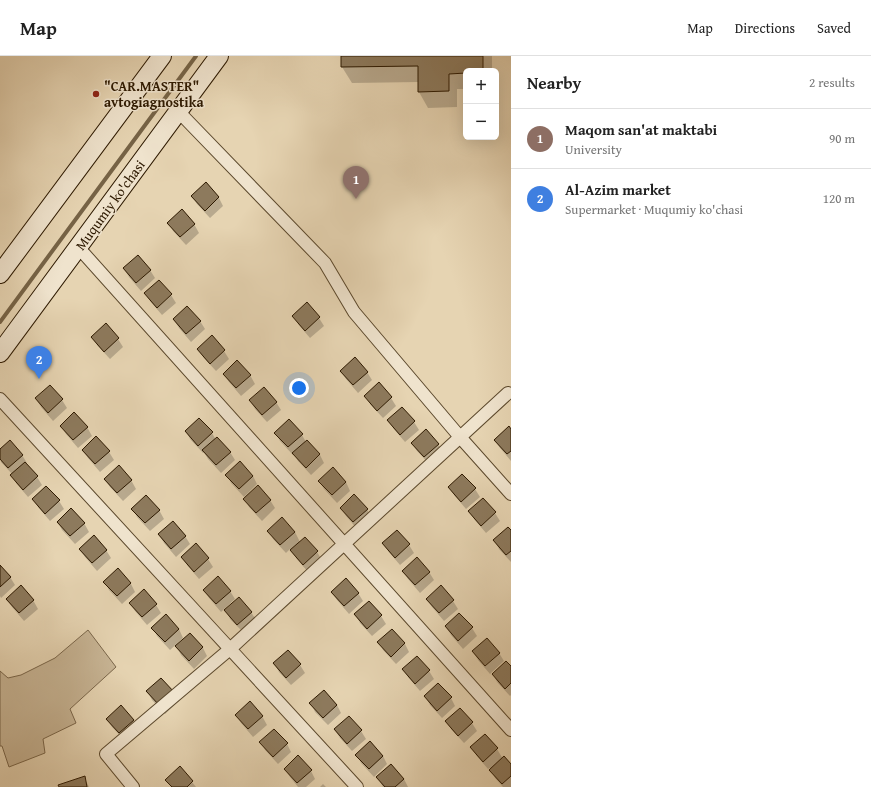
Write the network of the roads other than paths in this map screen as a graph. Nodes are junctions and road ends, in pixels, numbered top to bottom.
1 (162, 56) edge
2 (219, 56) edge
3 (178, 111) junction
4 (78, 247) junction
5 (0, 274) edge
6 (0, 353) edge
7 (508, 392) dead end
8 (0, 400) edge
9 (460, 437) junction
10 (511, 494) edge
11 (344, 544) junction
12 (230, 649) junction
13 (511, 730) edge
14 (132, 787) edge
15 (356, 787) edge

1 - 5 main road
2 - 3 main road, Muqumiy ko'chasi
3 - 4 main road, Muqumiy ko'chasi
3 - 9 street
4 - 6 main road, Muqumiy ko'chasi
4 - 11 street
7 - 9 street
8 - 12 street
9 - 10 street
9 - 11 street
11 - 12 street
11 - 13 street
12 - 14 street
12 - 15 street

